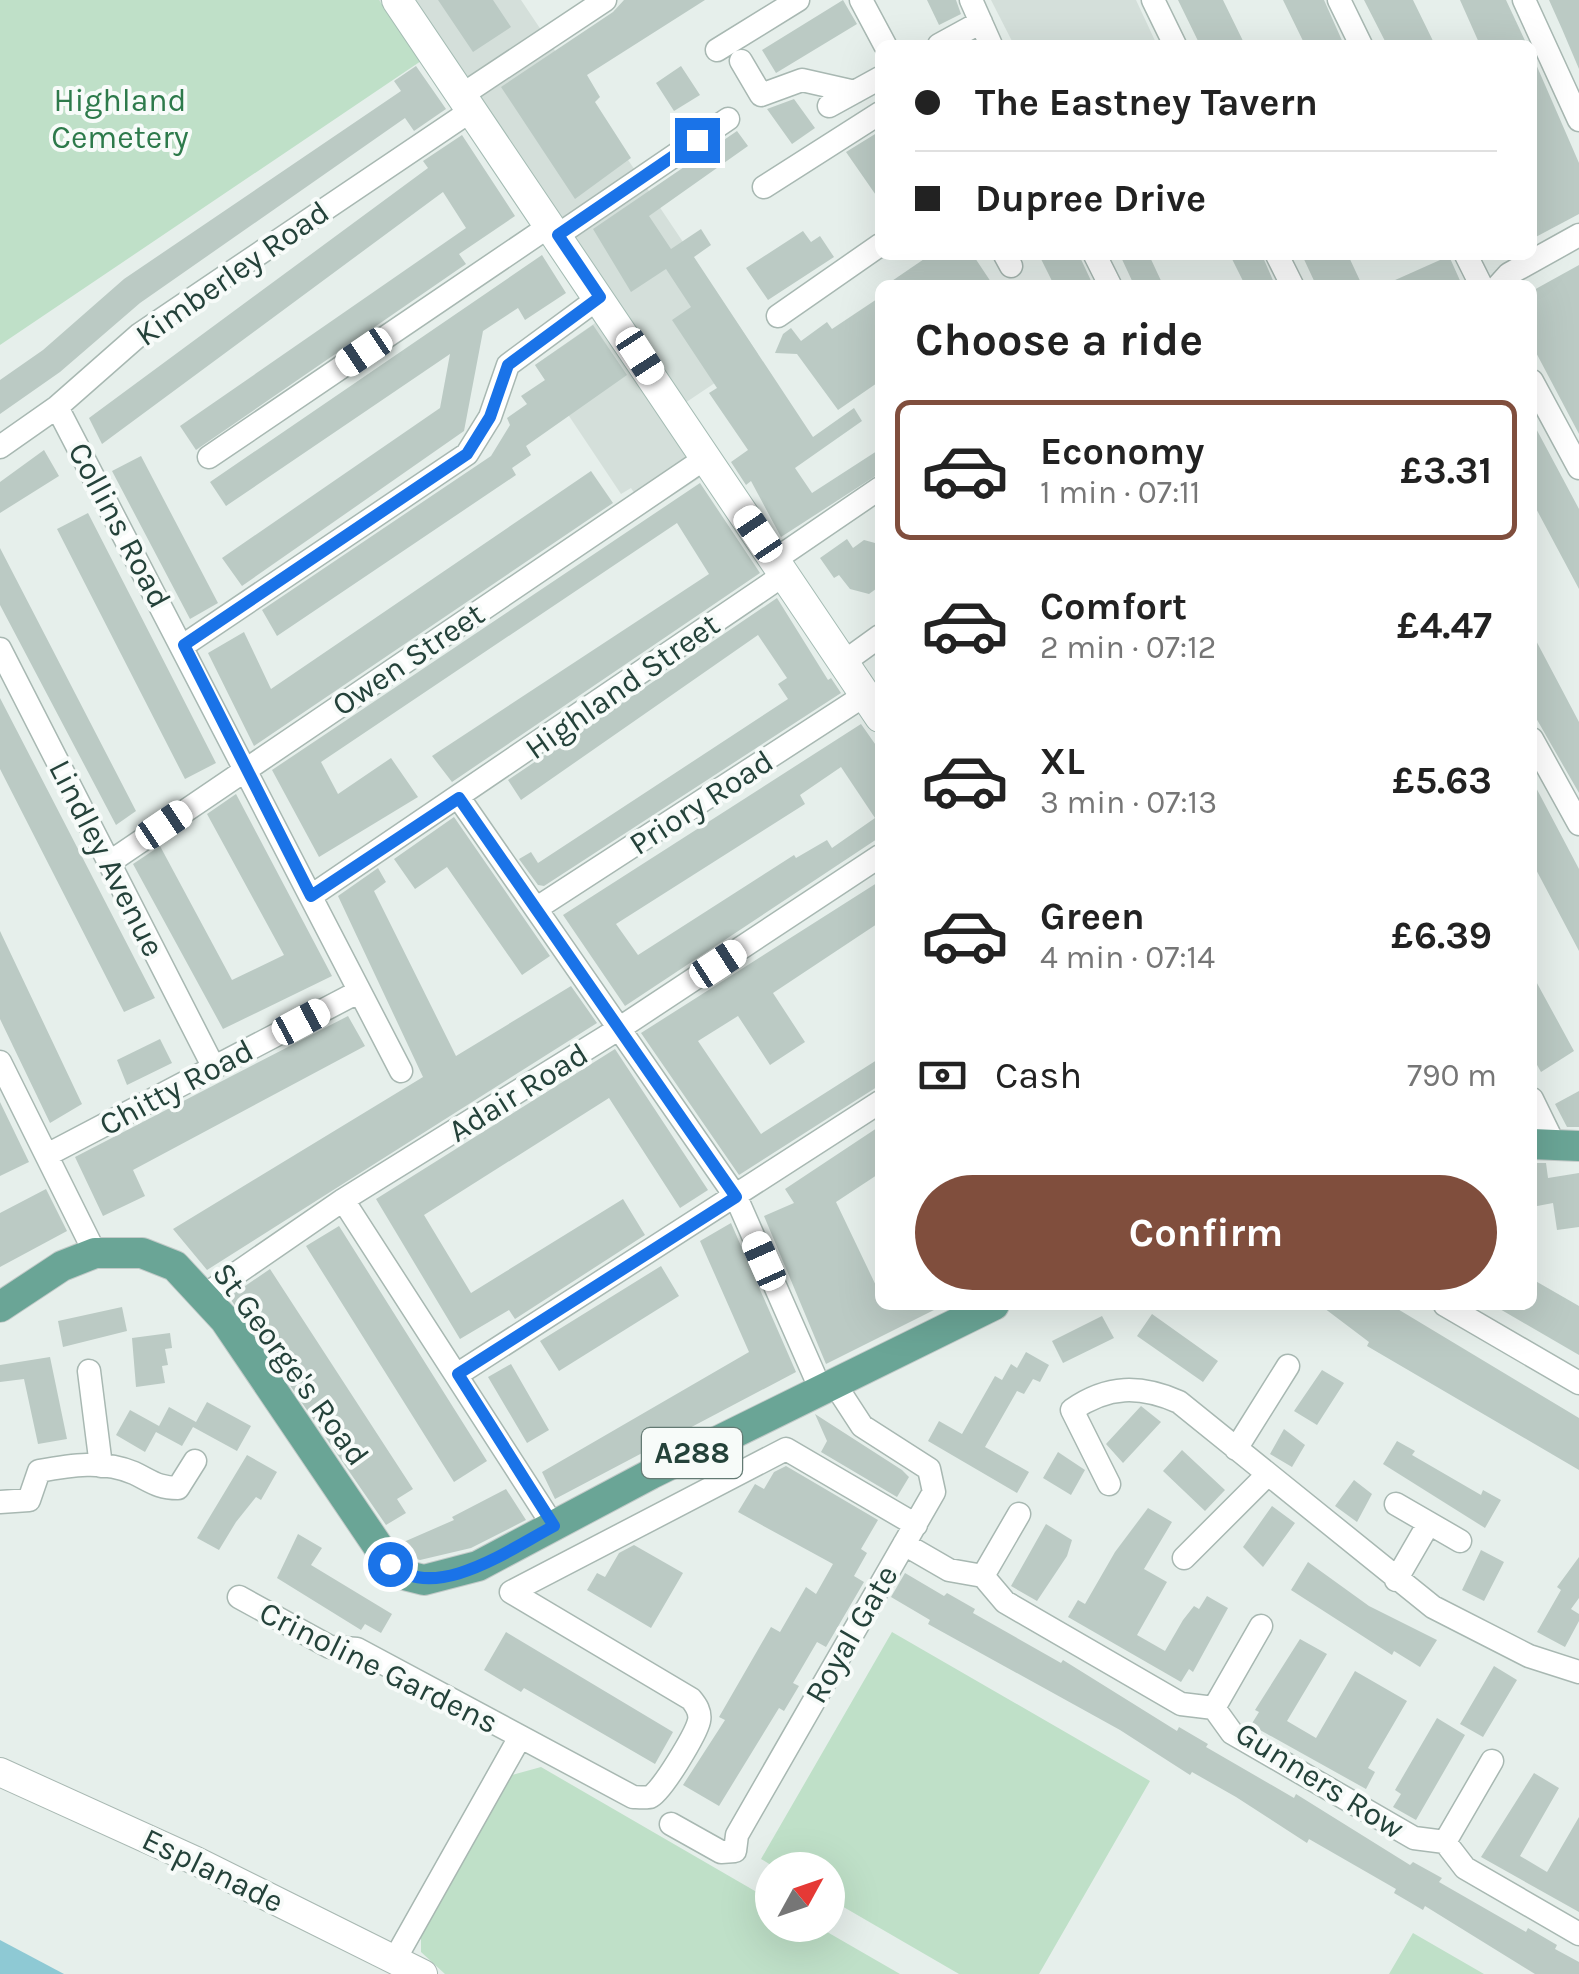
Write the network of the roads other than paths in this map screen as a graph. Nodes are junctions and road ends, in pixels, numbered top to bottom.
1 (397, 0) edge
2 (605, 0) edge
3 (798, 0) edge
4 (861, 0) edge
5 (1153, 0) edge
6 (1339, 0) edge
7 (1524, 0) edge
8 (976, 11) edge
9 (882, 40) edge
10 (944, 40) edge
11 (989, 40) edge
12 (1173, 40) edge
13 (1359, 40) edge
14 (717, 50) dead end
15 (742, 62) dead end
16 (875, 81) edge
17 (855, 92) junction
18 (467, 102) junction
19 (829, 106) dead end
20 (875, 116) edge
21 (728, 120) dead end
22 (1579, 120) edge
23 (764, 187) dead end
24 (554, 230) junction
25 (1579, 235) edge
26 (875, 248) edge
27 (1537, 258) edge
28 (1534, 260) edge
29 (1504, 280) edge
30 (600, 297) junction
31 (778, 316) dead end
32 (1537, 390) edge
33 (57, 407) junction
34 (0, 447) edge
35 (707, 456) junction
36 (209, 457) dead end
37 (1579, 468) edge
38 (875, 492) edge
39 (780, 567) junction
40 (875, 640) edge
41 (184, 645) junction
42 (0, 649) edge
43 (844, 662) junction
44 (873, 706) edge
45 (1537, 747) edge
46 (244, 770) junction
47 (459, 798) junction
48 (1579, 824) edge
49 (875, 859) edge
50 (110, 862) junction
51 (311, 896) junction
52 (537, 908) junction
53 (358, 992) junction
54 (620, 1028) junction
55 (0, 1062) edge
56 (214, 1068) junction
57 (401, 1071) dead end
58 (875, 1105) edge
59 (1537, 1109) edge
60 (1555, 1144) edge
61 (48, 1155) junction
62 (736, 1197) junction
63 (343, 1200) junction
64 (95, 1253) junction
65 (206, 1295) junction
66 (0, 1307) edge
67 (984, 1310) edge
68 (1454, 1310) edge
69 (1288, 1366) dead end
70 (89, 1371) dead end
71 (458, 1374) junction
72 (1579, 1383) edge
73 (827, 1386) junction
74 (1236, 1449) junction
75 (195, 1461) dead end
76 (101, 1466) junction
77 (1266, 1475) junction
78 (1109, 1484) dead end
79 (0, 1502) edge
80 (1396, 1504) dead end
81 (1019, 1514) dead end
82 (1429, 1523) junction
83 (554, 1526) junction
84 (910, 1534) junction
85 (1460, 1541) dead end
86 (1184, 1558) dead end
87 (984, 1576) junction
88 (1396, 1580) junction
89 (239, 1597) dead end
90 (1261, 1626) dead end
91 (1579, 1672) edge
92 (1214, 1708) junction
93 (520, 1738) junction
94 (1492, 1761) dead end
95 (0, 1772) edge
96 (671, 1824) dead end
97 (1446, 1842) junction
98 (1579, 1934) edge
99 (395, 1959) junction
100 (423, 1974) edge

1 - 18 main road
2 - 18 street, Kimberley Road
3 - 14 street
4 - 9 street
5 - 12 street
6 - 13 street
7 - 22 street
8 - 10 street
8 - 11 street
15 - 17 street
16 - 17 street
17 - 19 street
18 - 24 main road
18 - 33 street, Kimberley Road
20 - 23 street
21 - 24 street
24 - 30 main road
24 - 36 street
25 - 27 street
26 - 31 street
28 - 29 street
30 - 35 main road
30 - 41 street
32 - 37 street
33 - 34 street, Kimberley Road
33 - 41 street, Collins Road
35 - 39 main road
35 - 46 street, Owen Street
38 - 39 street, Highland Street
39 - 43 main road
39 - 47 street, Highland Street
40 - 43 street
41 - 46 street, Collins Road
42 - 50 street, Lindley Avenue
43 - 44 main road
44 - 52 street, Priory Road
45 - 48 street
46 - 50 street, Owen Street
46 - 51 street, Collins Road
47 - 51 street, Highland Street
47 - 52 street, Royal Gate
49 - 54 street, Adair Road
50 - 56 street, Lindley Avenue
51 - 53 street, Collins Road
52 - 54 street, Royal Gate
53 - 56 street, Chitty Road
53 - 57 street, Collins Road
54 - 62 street, Royal Gate
54 - 63 street, Adair Road
55 - 61 street
56 - 61 street, Chitty Road
58 - 62 street
59 - 60 street
61 - 64 street
62 - 71 street
62 - 73 street, Royal Gate
63 - 65 street, Adair Road
63 - 71 street
64 - 65 main road, St George's Road / A288
64 - 66 main road, St George's Road / A288
65 - 83 main road, St George's Road / A288
67 - 73 main road, A288
68 - 72 street
69 - 74 street
70 - 76 street
71 - 83 street
73 - 83 main road, A288
73 - 84 street, Royal Gate
74 - 77 street
74 - 78 street
75 - 76 street
76 - 79 street
77 - 86 street
77 - 88 street
80 - 82 street
81 - 87 street
82 - 85 street
82 - 88 street
84 - 87 street, Gunners Row
84 - 93 street, Crinoline Gardens
84 - 96 street, Royal Gate
87 - 92 street, Gunners Row
88 - 91 street
89 - 93 street, Crinoline Gardens
90 - 92 street
92 - 97 street, Gunners Row
93 - 99 street
94 - 97 street
95 - 99 street, Esplanade
97 - 98 street, Gunners Row
99 - 100 street, Esplanade

